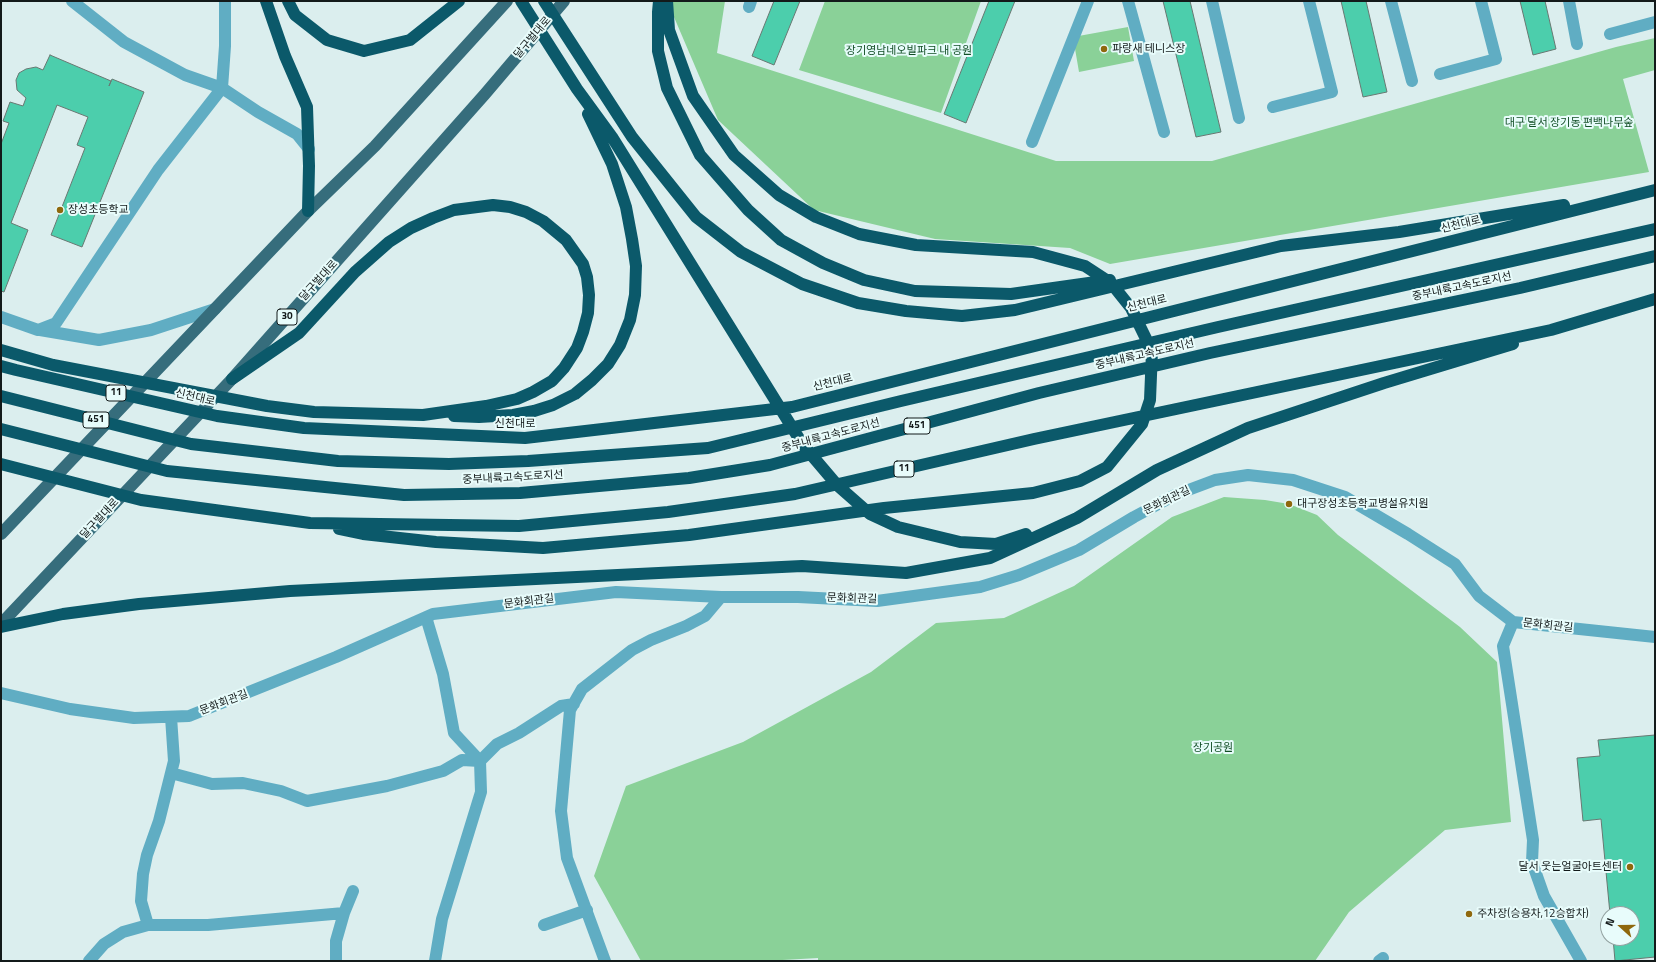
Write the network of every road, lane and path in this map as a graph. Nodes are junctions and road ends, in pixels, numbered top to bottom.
1 (72, 1) edge
2 (225, 1) edge
3 (266, 1) edge
4 (288, 1) edge
5 (459, 1) edge
6 (507, 1) edge
7 (521, 1) edge
8 (544, 1) edge
9 (564, 1) edge
10 (659, 1) edge
11 (667, 1) edge
12 (1088, 1) edge
13 (1128, 1) edge
14 (1212, 1) edge
15 (1309, 1) edge
16 (1391, 1) edge
17 (1481, 1) edge
18 (1569, 1) edge
19 (1655, 22) edge
20 (1610, 34) dead end
21 (1577, 44) dead end
22 (1440, 74) dead end
23 (1412, 81) dead end
24 (222, 88) junction
25 (577, 89) junction
26 (1273, 107) dead end
27 (1239, 118) dead end
28 (1164, 132) dead end
29 (1032, 142) dead end
30 (309, 149) junction
31 (1651, 191) edge
32 (308, 211) junction
33 (1655, 229) edge
34 (1655, 256) edge
35 (1179, 271) junction
36 (1655, 299) edge
37 (215, 309) junction
38 (1, 317) edge
39 (38, 330) junction
40 (1551, 330) junction
41 (1, 350) edge
42 (1, 366) edge
43 (232, 379) junction
44 (1, 396) edge
45 (423, 415) junction
46 (1, 429) edge
47 (1, 464) edge
48 (1077, 518) junction
49 (310, 523) junction
50 (1, 534) edge
51 (721, 597) junction
52 (426, 617) junction
53 (1513, 622) junction
54 (1, 624) edge
55 (1, 627) edge
56 (1655, 637) edge
57 (1, 693) edge
58 (574, 704) junction
59 (171, 717) junction
60 (480, 761) junction
61 (171, 773) junction
62 (353, 891) dead end
63 (587, 910) junction
64 (344, 913) junction
65 (148, 925) junction
66 (544, 925) dead end
67 (89, 961) edge
68 (336, 961) edge
69 (434, 961) edge
70 (605, 961) edge
71 (1582, 961) edge

1 - 24 street
2 - 24 street
3 - 30 highway
4 - 5 highway
6 - 32 main road
7 - 25 highway
8 - 35 highway
9 - 43 main road, 달구벌대로 / 30
10 - 35 highway
11 - 49 highway
12 - 29 street
13 - 28 street
14 - 27 street
15 - 26 street
16 - 23 street
17 - 22 street
18 - 21 street
19 - 20 street
24 - 30 street
24 - 39 street
25 - 45 highway
25 - 48 highway
30 - 32 highway
31 - 35 highway
31 - 42 highway, 신천대로 / 11
32 - 37 main road
33 - 44 highway, 중부내륙고속도로지선 / 451
34 - 46 highway, 중부내륙고속도로지선 / 451
36 - 40 highway, 11
37 - 39 street
37 - 50 main road
38 - 39 street
40 - 48 highway
40 - 49 highway, 11
41 - 45 highway
43 - 45 highway
43 - 54 main road, 달구벌대로 / 30
47 - 49 highway, 11
48 - 55 highway
51 - 52 street, 문화회관길
51 - 53 street, 문화회관길
51 - 58 street
52 - 59 street, 문화회관길
52 - 60 street
53 - 56 street, 문화회관길
53 - 71 street
57 - 59 street, 문화회관길
58 - 60 street
58 - 63 street
59 - 61 street
60 - 61 street
60 - 69 street
61 - 65 street
62 - 64 street
63 - 66 street
63 - 70 street
64 - 65 street
64 - 68 street
65 - 67 street

